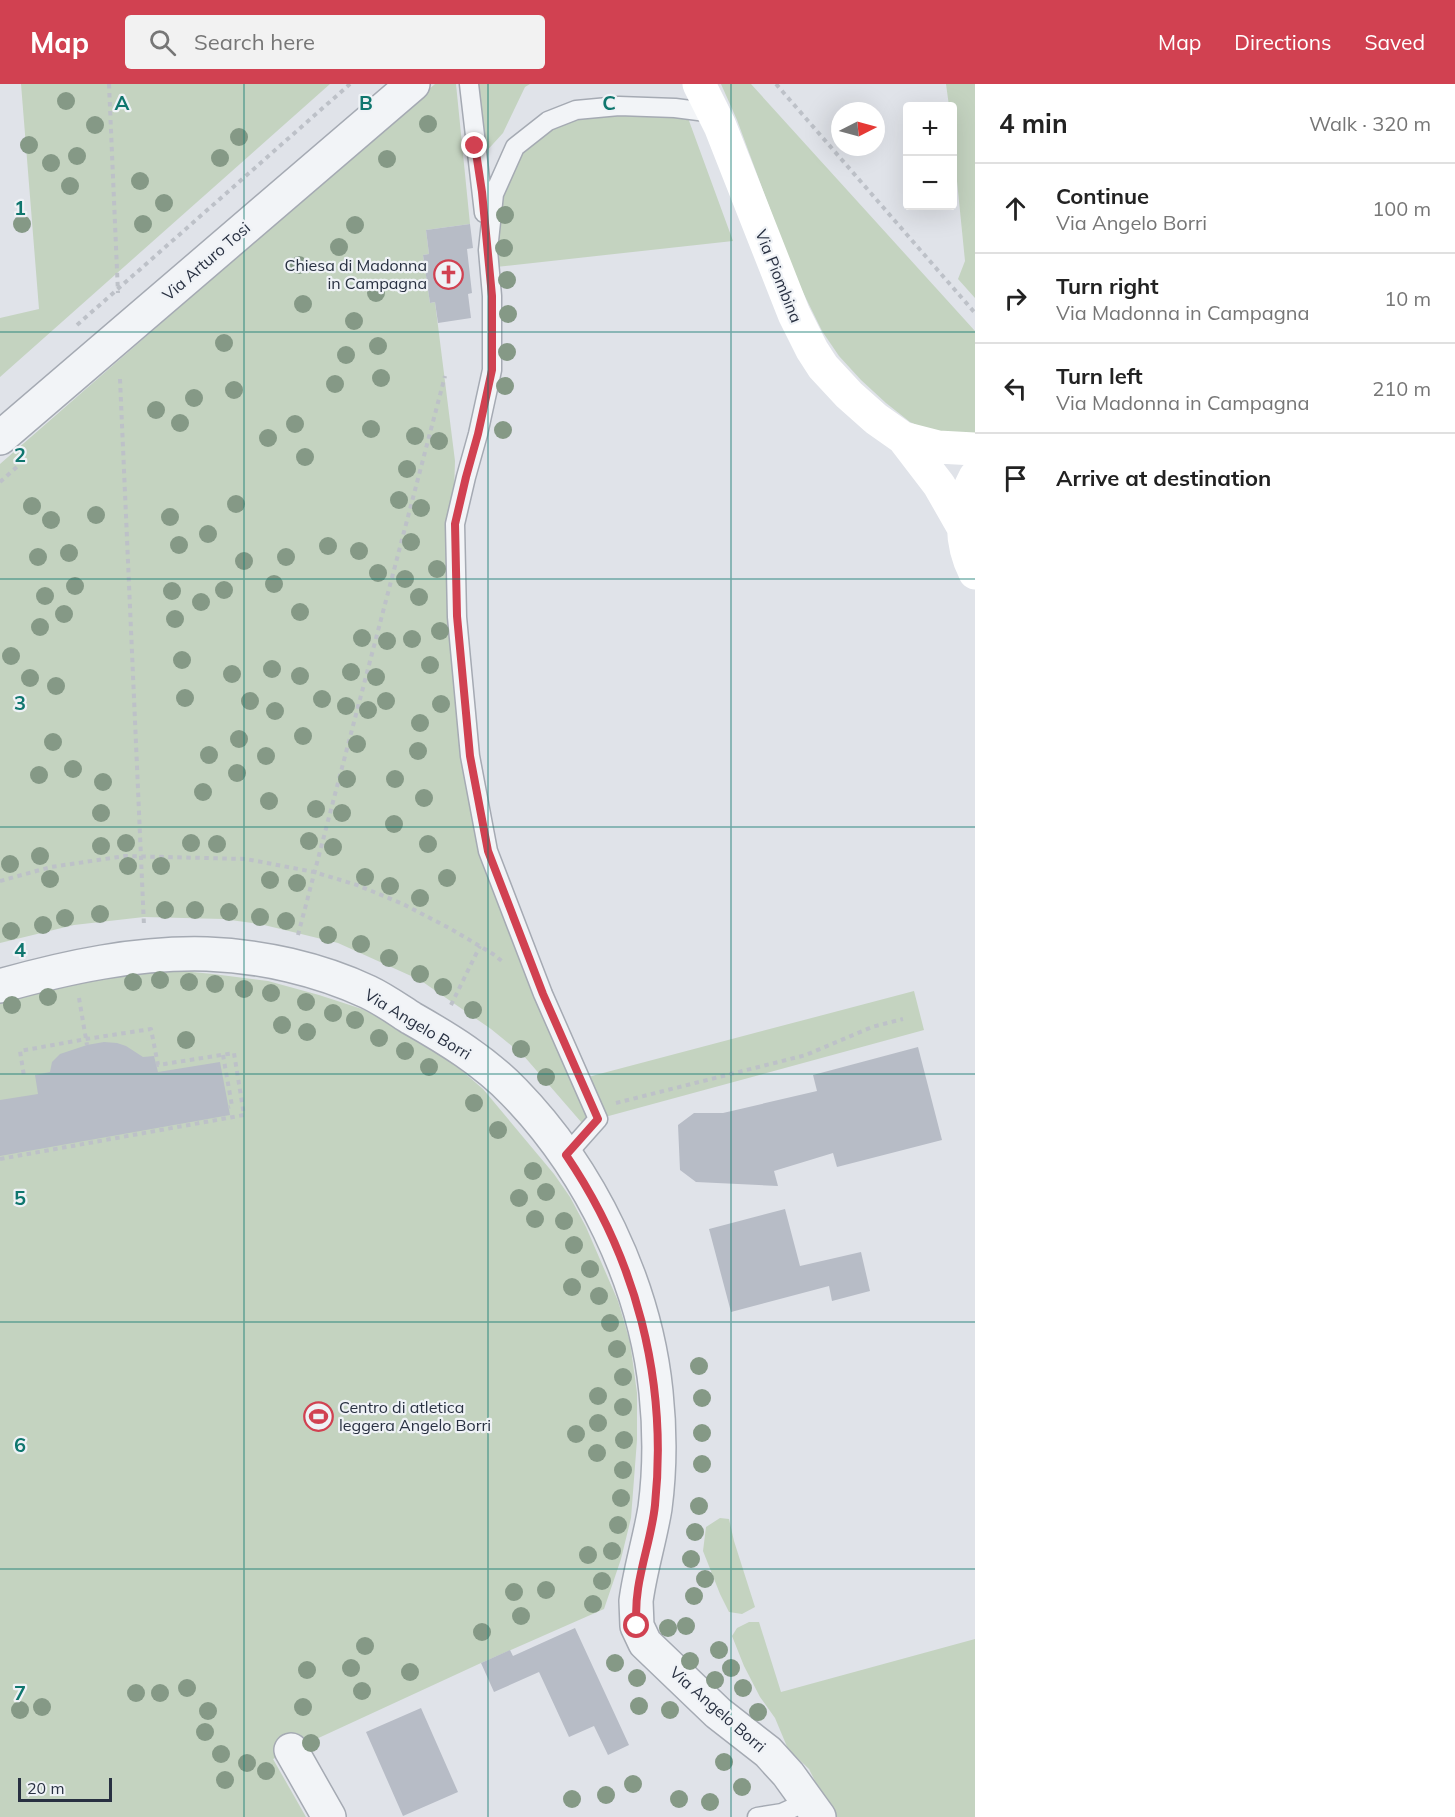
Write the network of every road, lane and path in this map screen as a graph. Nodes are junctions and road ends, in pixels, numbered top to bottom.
1 (109, 84) edge
2 (350, 84) edge
3 (413, 84) edge
4 (469, 84) edge
5 (699, 84) edge
6 (776, 84) edge
7 (714, 113) junction
8 (488, 250) junction
9 (118, 290) junction
10 (975, 313) edge
11 (76, 327) dead end
12 (120, 334) junction
13 (445, 376) dead end
14 (0, 438) edge
15 (903, 438) junction
16 (975, 449) edge
17 (975, 477) edge
18 (963, 527) junction
19 (975, 573) edge
20 (141, 856) junction
21 (314, 872) junction
22 (0, 881) edge
23 (480, 946) junction
24 (146, 957) junction
25 (290, 966) junction
26 (73, 968) junction
27 (0, 986) edge
28 (543, 994) junction
29 (903, 1019) dead end
30 (436, 1032) junction
31 (86, 1039) junction
32 (87, 1045) dead end
33 (223, 1055) junction
34 (24, 1076) dead end
35 (229, 1107) dead end
36 (592, 1108) junction
37 (566, 1155) junction
38 (0, 1159) edge
39 (291, 1749) dead end
40 (813, 1809) edge
41 (329, 1817) edge
42 (757, 1817) edge

1 - 9 path
2 - 9 path
3 - 12 street, Via Arturo Tosi
4 - 8 lane
5 - 7 street, Via Piombina
6 - 10 path
7 - 8 lane
7 - 15 street, Via Piombina
8 - 28 lane
9 - 11 path
9 - 12 path
12 - 14 street, Via Arturo Tosi
12 - 20 path
13 - 21 path
15 - 16 street, Via Piombina
15 - 18 street, Via Piombina
17 - 18 street, Via Piombina
18 - 19 street, Via Piombina
20 - 21 path
20 - 22 path
20 - 24 path
21 - 23 path
21 - 25 path
23 - 28 path
23 - 30 path
24 - 25 street, Via Angelo Borri
24 - 26 street, Via Angelo Borri
25 - 30 street, Via Angelo Borri
26 - 27 street, Via Angelo Borri
26 - 31 path
28 - 36 lane
29 - 36 path
30 - 37 street, Via Angelo Borri
31 - 32 path
31 - 33 path
31 - 34 path
33 - 35 path
33 - 38 path
36 - 37 lane
37 - 40 street, Via Angelo Borri
39 - 41 street
40 - 42 lane

